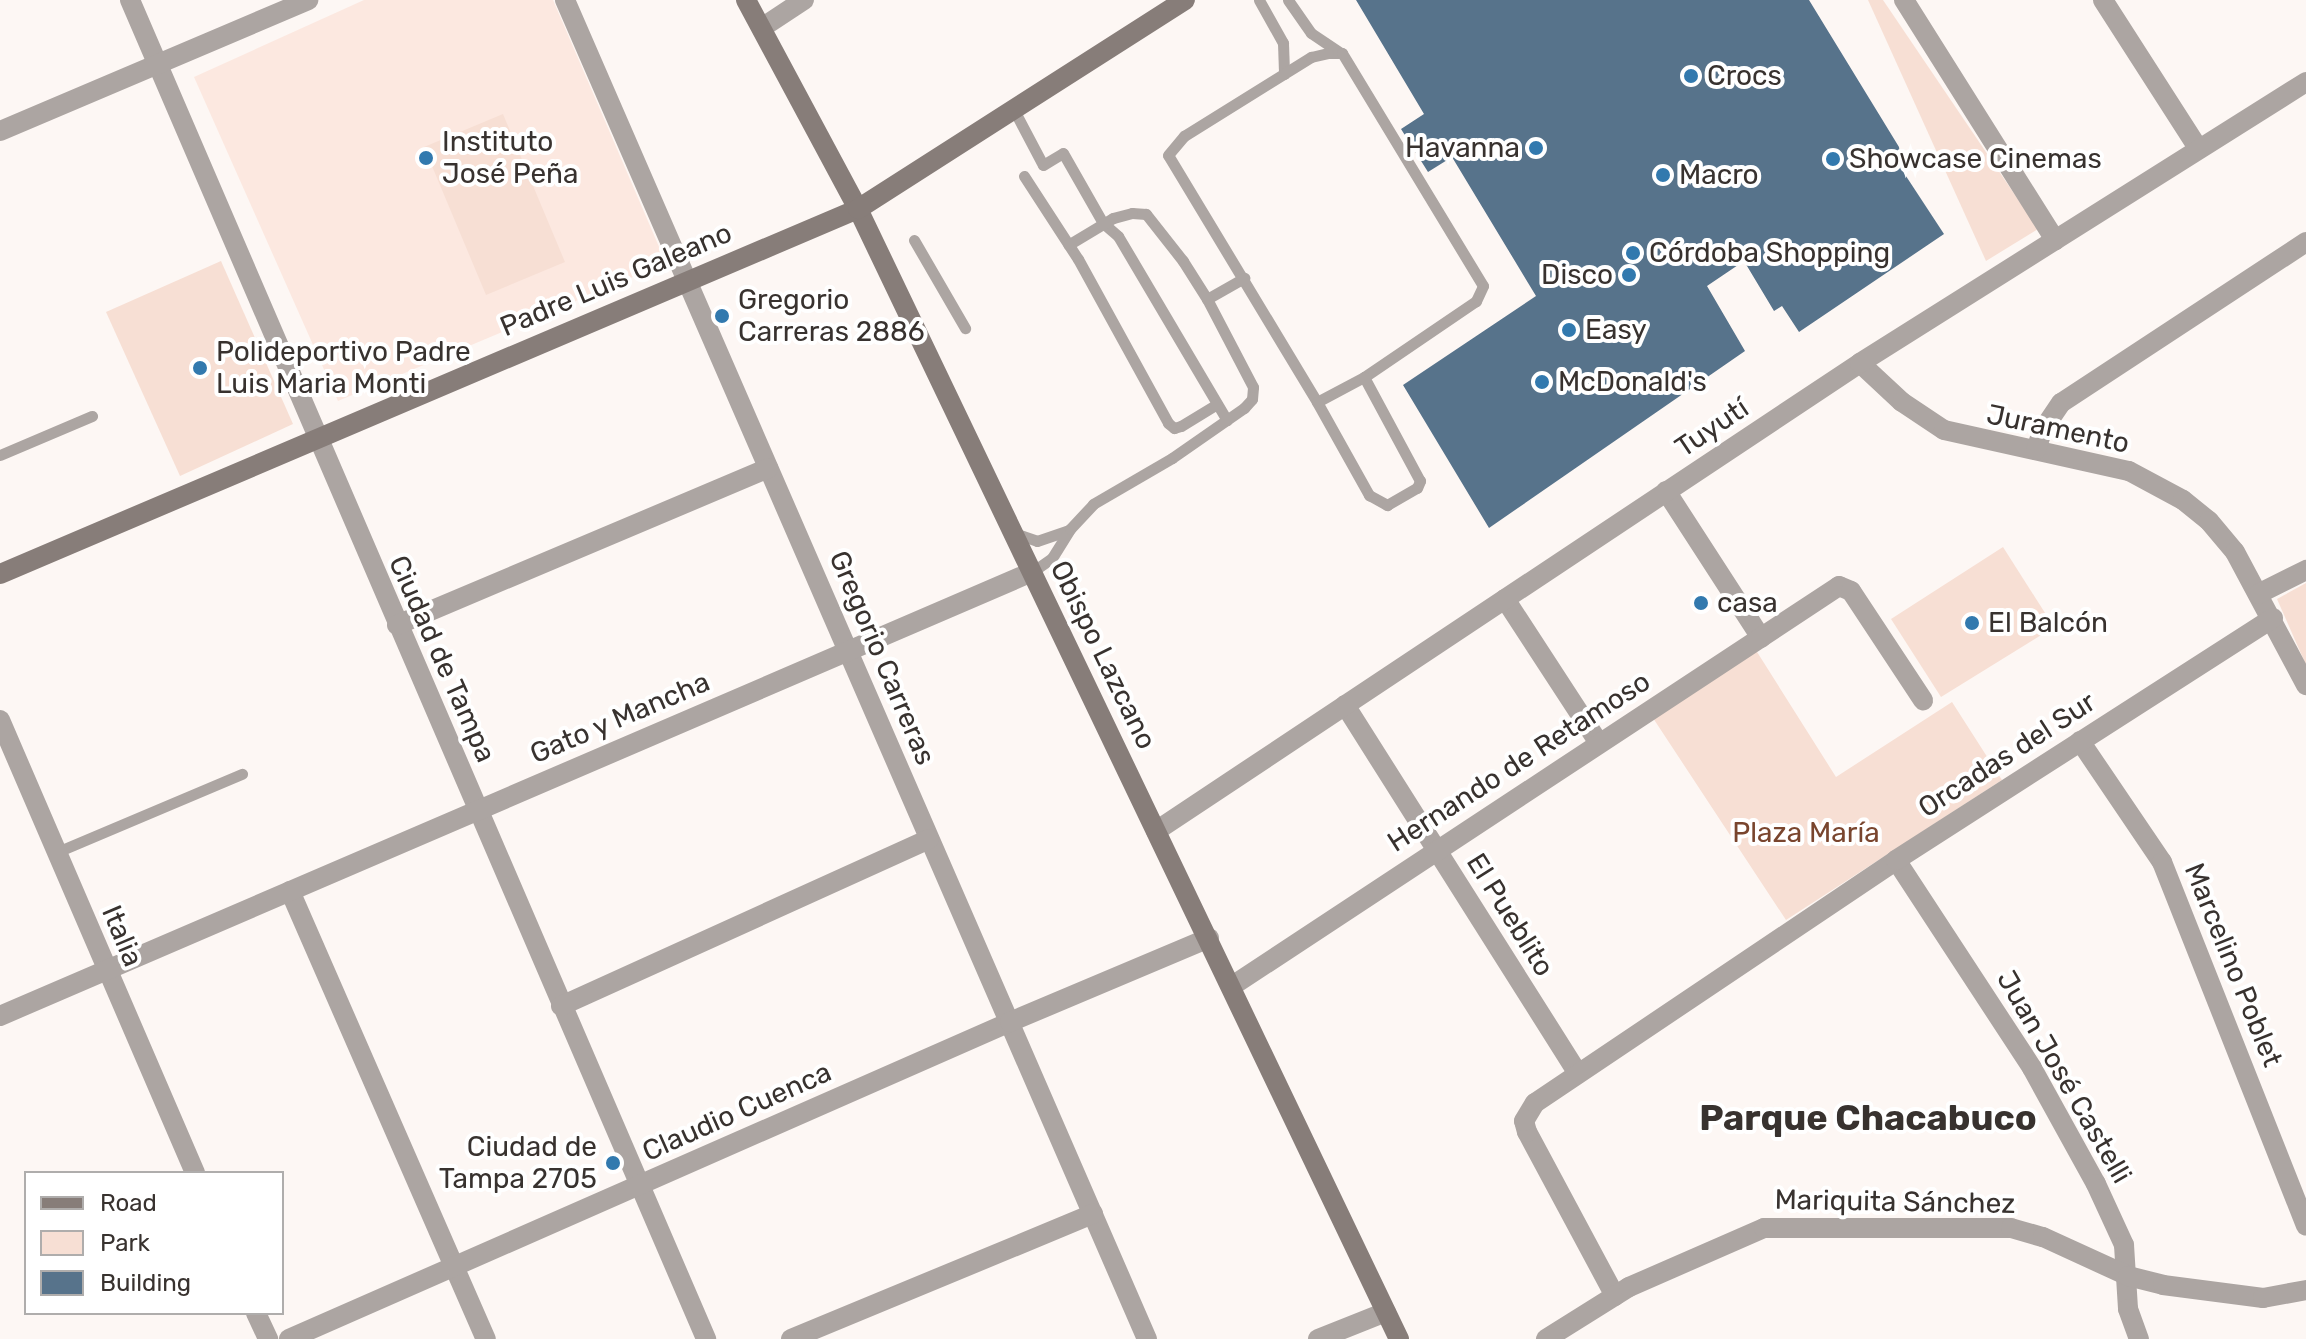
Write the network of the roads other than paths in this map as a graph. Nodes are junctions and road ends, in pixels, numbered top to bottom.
1 (130, 0) edge
2 (308, 0) edge
3 (565, 0) edge
4 (746, 0) edge
5 (804, 0) edge
6 (1185, 0) edge
7 (1259, 0) edge
8 (1288, 0) edge
9 (1904, 0) edge
10 (2103, 0) edge
11 (763, 27) junction
12 (1342, 53) junction
13 (157, 64) junction
14 (1284, 74) junction
15 (2306, 82) edge
16 (1014, 110) junction
17 (0, 131) edge
18 (2198, 148) junction
19 (1024, 176) dead end
20 (858, 209) junction
21 (1103, 223) junction
22 (914, 240) dead end
23 (2055, 240) junction
24 (2306, 242) edge
25 (1068, 245) junction
26 (1244, 278) junction
27 (686, 281) junction
28 (1207, 299) junction
29 (965, 328) dead end
30 (1860, 363) junction
31 (1364, 377) junction
32 (1317, 402) junction
33 (1217, 404) junction
34 (92, 416) dead end
35 (1227, 420) junction
36 (316, 439) junction
37 (2036, 450) junction
38 (0, 455) edge
39 (768, 468) junction
40 (1666, 491) junction
41 (1070, 529) junction
42 (1013, 533) junction
43 (2306, 570) edge
44 (1032, 572) junction
45 (0, 574) edge
46 (2258, 594) junction
47 (1505, 599) junction
48 (2273, 618) junction
49 (397, 625) junction
50 (1761, 638) junction
51 (850, 651) junction
52 (2306, 685) edge
53 (1923, 700) dead end
54 (1345, 705) junction
55 (0, 720) edge
56 (2080, 741) junction
57 (1599, 743) junction
58 (242, 774) dead end
59 (477, 809) junction
60 (1156, 831) junction
61 (929, 839) junction
62 (1436, 850) junction
63 (57, 852) junction
64 (1896, 860) junction
65 (290, 891) junction
66 (1209, 938) junction
67 (105, 969) junction
68 (1232, 986) junction
69 (561, 1006) junction
70 (0, 1016) edge
71 (1010, 1022) junction
72 (1578, 1073) junction
73 (194, 1171) edge
74 (640, 1185) junction
75 (1093, 1214) junction
76 (2306, 1225) edge
77 (455, 1266) junction
78 (2128, 1276) junction
79 (2306, 1290) edge
80 (1615, 1296) junction
81 (1386, 1312) junction
82 (257, 1315) edge
83 (268, 1339) edge
84 (289, 1339) edge
85 (486, 1339) edge
86 (706, 1339) edge
87 (791, 1339) edge
88 (1147, 1339) edge
89 (1318, 1339) edge
90 (1399, 1339) edge
91 (1546, 1339) edge
92 (2139, 1339) edge

1 - 13 street, Ciudad de Tampa
2 - 13 street
3 - 27 street, Gregorio Carreras
4 - 11 main road, Obispo Lazcano
5 - 11 street
6 - 16 main road, Padre Luis Galeano
7 - 14 lane
8 - 12 lane
9 - 23 street
10 - 18 street
11 - 20 main road, Obispo Lazcano
12 - 14 lane
12 - 31 lane
13 - 17 street
13 - 36 street, Ciudad de Tampa
14 - 26 lane
15 - 18 street, Tuyutí
16 - 20 main road, Padre Luis Galeano
16 - 21 lane
18 - 23 street, Tuyutí
19 - 25 lane
20 - 27 main road, Padre Luis Galeano
20 - 42 main road, Obispo Lazcano
21 - 25 lane
21 - 28 lane, Gato y Mancha
21 - 33 lane
22 - 29 lane
23 - 30 street, Tuyutí
24 - 37 street
25 - 33 lane
26 - 28 lane
26 - 32 lane
27 - 36 main road, Padre Luis Galeano
27 - 39 street, Gregorio Carreras
28 - 35 lane, Gato y Mancha
30 - 37 street, Juramento
30 - 40 street, Tuyutí
31 - 32 lane
31 - 32 lane
33 - 35 lane
34 - 38 lane
35 - 41 lane, Gato y Mancha
36 - 45 main road, Padre Luis Galeano
36 - 49 street, Ciudad de Tampa
37 - 46 street, Juramento
39 - 49 street
39 - 51 street, Gregorio Carreras
40 - 47 street, Tuyutí
40 - 50 street
41 - 42 lane, Gato y Mancha
41 - 44 lane, Gato y Mancha
42 - 44 main road, Obispo Lazcano
43 - 46 street
44 - 51 street, Gato y Mancha
44 - 60 main road, Obispo Lazcano
46 - 48 street, Juramento
47 - 54 street, Tuyutí
47 - 57 street
48 - 52 street, Juramento
48 - 56 street, Orcadas del Sur
49 - 59 street, Ciudad de Tampa
50 - 53 street, Hernando de Retamoso
50 - 57 street, Hernando de Retamoso
51 - 59 street, Gato y Mancha
51 - 61 street, Gregorio Carreras
54 - 60 street, Tuyutí
54 - 62 street, El Pueblito
55 - 63 street, Italia
56 - 64 street, Orcadas del Sur
56 - 76 street, Marcelino Poblet
57 - 62 street, Hernando de Retamoso
58 - 63 lane
59 - 65 street, Gato y Mancha
59 - 69 street, Ciudad de Tampa
60 - 66 main road, Obispo Lazcano
61 - 69 street
61 - 71 street, Gregorio Carreras
62 - 68 street, Hernando de Retamoso
62 - 72 street, El Pueblito
63 - 67 street, Italia
64 - 72 street, Orcadas del Sur
64 - 78 street, Juan José Castelli
65 - 67 street, Gato y Mancha
65 - 77 street
66 - 68 main road, Obispo Lazcano
66 - 71 street, Claudio Cuenca
67 - 70 street, Gato y Mancha
67 - 73 street, Italia
68 - 81 main road, Obispo Lazcano
69 - 74 street, Ciudad de Tampa
71 - 74 street, Claudio Cuenca
71 - 75 street, Gregorio Carreras
72 - 80 street, Orcadas del Sur
74 - 77 street, Claudio Cuenca
74 - 86 street, Ciudad de Tampa
75 - 87 street
75 - 88 street, Gregorio Carreras
77 - 84 street, Claudio Cuenca
77 - 85 street
78 - 79 street, Mariquita Sánchez
78 - 80 street, Mariquita Sánchez
78 - 92 street, Juan José Castelli
80 - 91 street, Mariquita Sánchez
81 - 89 street
81 - 90 main road, Obispo Lazcano
82 - 83 street

